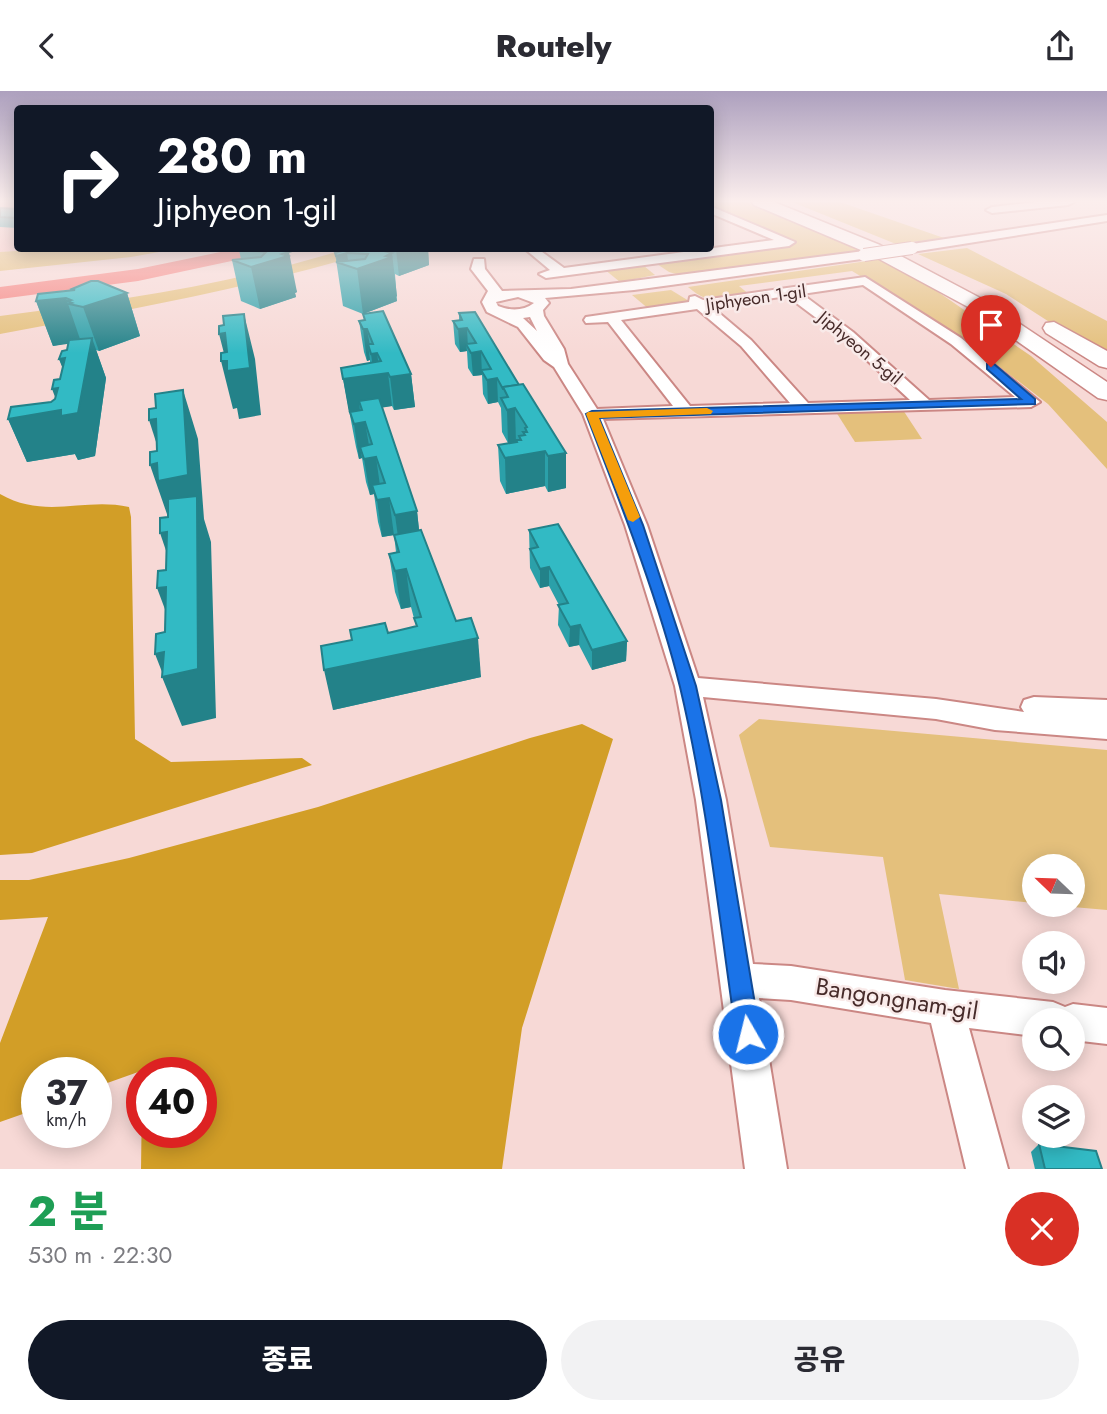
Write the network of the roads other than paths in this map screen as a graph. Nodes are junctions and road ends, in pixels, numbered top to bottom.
1 (534, 252) edge
2 (630, 252) edge
3 (689, 252) edge
4 (880, 252) edge
5 (882, 252) edge
6 (902, 252) edge
7 (643, 260) junction
8 (672, 281) junction
9 (634, 286) junction
10 (792, 293) junction
11 (525, 294) junction
12 (492, 299) junction
13 (995, 299) junction
14 (701, 306) junction
15 (538, 308) junction
16 (503, 313) junction
17 (612, 318) junction
18 (591, 320) dead end
19 (1008, 327) junction
20 (1107, 361) edge
21 (560, 364) junction
22 (1107, 375) edge
23 (1107, 393) edge
24 (925, 405) junction
25 (804, 409) junction
26 (1107, 411) edge
27 (686, 412) junction
28 (592, 414) junction
29 (688, 686) junction
30 (936, 709) junction
31 (1107, 710) edge
32 (1107, 729) edge
33 (740, 980) junction
34 (945, 1008) junction
35 (1022, 1016) edge
36 (1085, 1023) edge
37 (1107, 1026) edge
38 (766, 1169) edge
39 (987, 1169) edge

1 - 7 street
2 - 7 street
3 - 7 street
4 - 19 highway
5 - 8 street, bridge
6 - 13 highway
7 - 8 street
8 - 9 street
8 - 14 street
9 - 11 street
9 - 15 street
10 - 14 street, Jiphyeon 1-gil
10 - 24 street, Jiphyeon 5-gil
10 - 24 street, Jiphyeon 1-gil
11 - 12 street
11 - 12 street
11 - 15 street
12 - 16 street
13 - 20 highway
13 - 22 highway
14 - 17 street, Jiphyeon 1-gil
14 - 25 street
15 - 16 street
15 - 21 street
16 - 21 street
17 - 18 street, Jiphyeon 1-gil
17 - 27 street
19 - 23 highway
19 - 26 highway
21 - 28 street
24 - 25 street, Jiphyeon 1-gil
25 - 27 street, Jiphyeon 1-gil
27 - 28 street, Jiphyeon 1-gil
28 - 29 street
29 - 30 street
29 - 33 street
30 - 31 street
30 - 32 street
33 - 34 street, Bangongnam-gil
33 - 38 street
34 - 35 street, Bangongnam-gil
34 - 39 street
36 - 37 street

